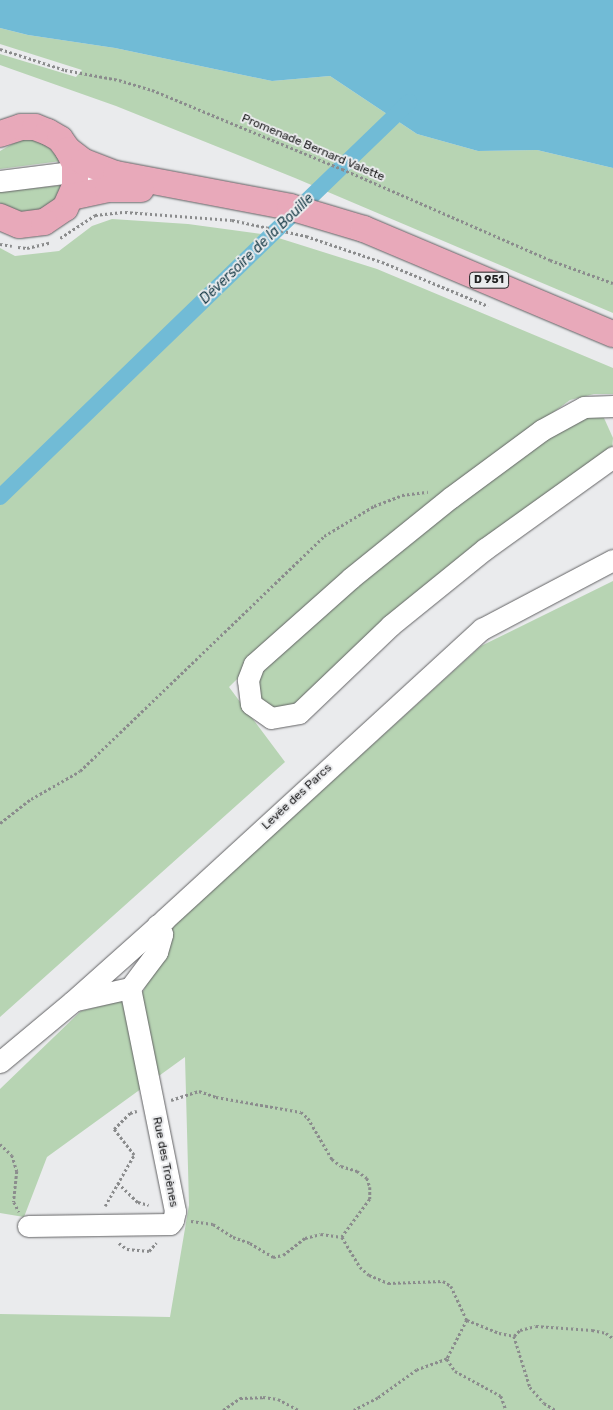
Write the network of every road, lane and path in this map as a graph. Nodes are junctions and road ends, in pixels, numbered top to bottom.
1 (0, 49) edge
2 (7, 127) edge
3 (71, 173) junction
4 (0, 181) edge
5 (216, 194) junction
6 (0, 217) edge
7 (0, 244) edge
8 (613, 283) edge
9 (496, 308) dead end
10 (613, 334) edge
11 (613, 406) edge
12 (613, 457) edge
13 (429, 492) dead end
14 (613, 560) edge
15 (0, 823) edge
16 (158, 925) junction
17 (130, 988) junction
18 (73, 1000) junction
19 (0, 1062) edge
20 (154, 1106) junction
21 (0, 1144) edge
22 (118, 1182) junction
23 (172, 1218) junction
24 (94, 1225) junction
25 (28, 1226) joint
26 (342, 1237) junction
27 (467, 1320) junction
28 (514, 1336) junction
29 (613, 1338) edge
30 (447, 1359) junction
31 (224, 1410) edge
32 (299, 1410) edge
33 (354, 1410) edge
34 (506, 1410) edge
35 (555, 1410) edge

1 - 8 path, Promenade Bernard Valette
2 - 3 main road
3 - 4 street
3 - 5 main road, D 951
3 - 5 main road, D 951
3 - 6 main road
5 - 10 main road, D 951
7 - 9 path
11 - 12 street
13 - 15 path
14 - 16 street, Levée des Parcs
16 - 17 street
16 - 18 street, Levée des Parcs
17 - 18 street
17 - 20 street, Rue des Troènes
18 - 19 street, Levée des Parcs
20 - 22 path
20 - 23 street, Rue des Troènes
20 - 26 path
21 - 25 path
22 - 23 path
22 - 24 path
23 - 24 street, Rue des Troènes
23 - 24 path
23 - 26 path
24 - 25 street, Rue des Troènes
26 - 27 path
27 - 28 path
27 - 30 path
28 - 29 path
28 - 35 path
30 - 33 path
30 - 34 path
31 - 32 path

